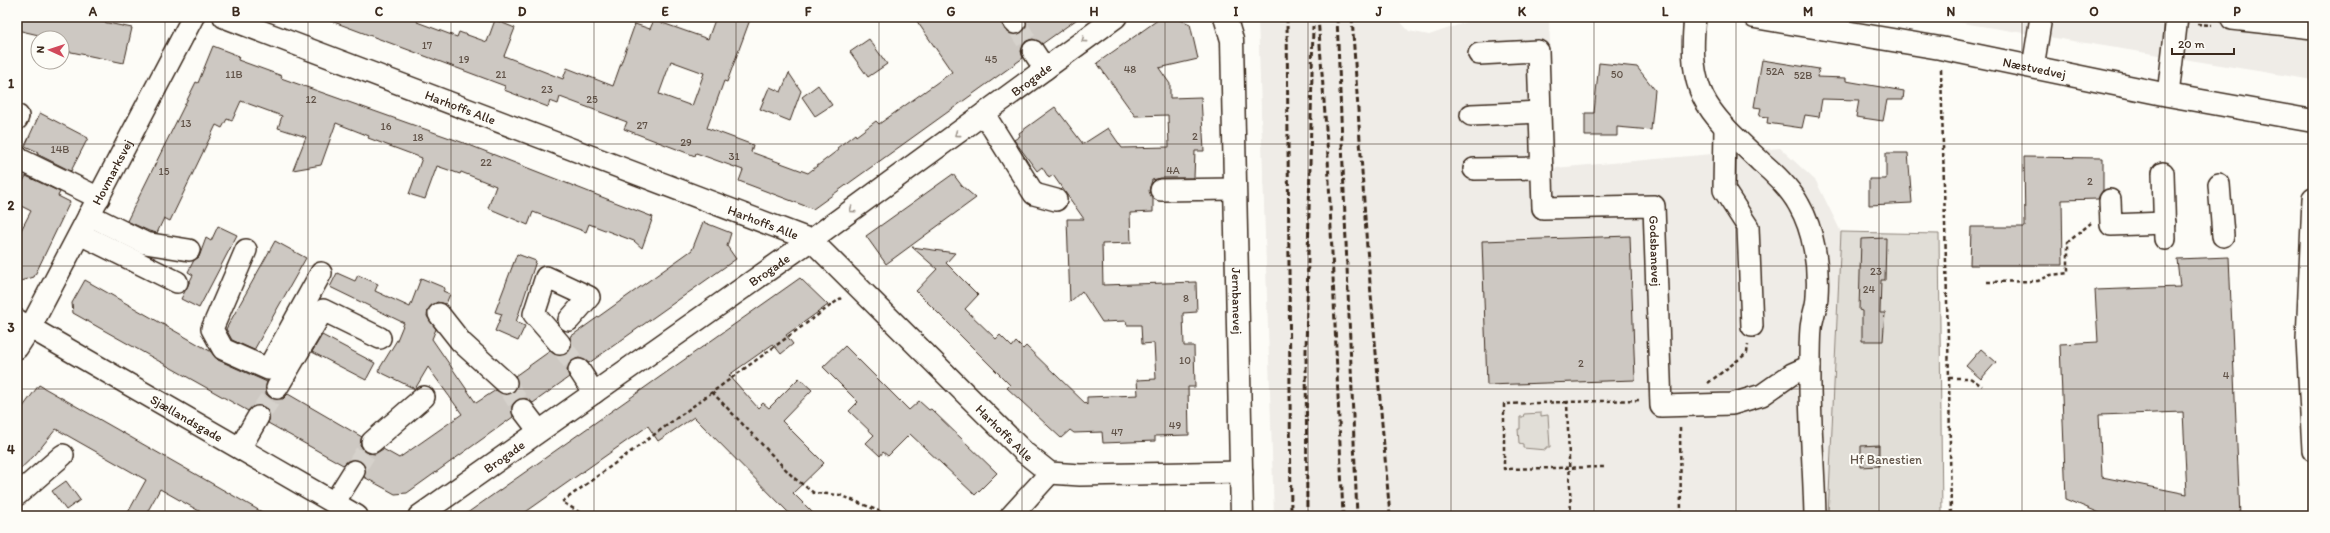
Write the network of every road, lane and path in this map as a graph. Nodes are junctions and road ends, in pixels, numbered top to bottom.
1 (193, 17) edge
2 (224, 17) edge
3 (1116, 17) edge
4 (1215, 17) edge
5 (1225, 17) edge
6 (1695, 17) edge
7 (1755, 17) edge
8 (2041, 17) edge
9 (2232, 18) edge
10 (2177, 19) edge
11 (2289, 21) edge
12 (2313, 28) edge
13 (1940, 48) junction
14 (1033, 51) tunnel mouth
15 (1479, 54) dead end
16 (2033, 67) junction
17 (1045, 69) junction
18 (1233, 86) junction
19 (2168, 95) junction
20 (1540, 112) junction
21 (984, 114) junction
22 (1471, 115) dead end
23 (2313, 121) edge
24 (1725, 127) junction
25 (17, 156) edge
26 (1542, 168) junction
27 (1474, 169) dead end
28 (2163, 173) dead end
29 (2220, 184) dead end
30 (1235, 189) junction
31 (1161, 190) dead end
32 (2313, 199) edge
33 (1056, 200) dead end
34 (2110, 203) joint
35 (94, 207) junction
36 (80, 234) junction
37 (2223, 236) dead end
38 (811, 240) junction
39 (189, 250) dead end
40 (246, 250) dead end
41 (321, 272) dead end
42 (177, 282) dead end
43 (1987, 282) dead end
44 (857, 286) junction
45 (439, 314) dead end
46 (569, 320) dead end
47 (24, 324) edge
48 (1752, 326) dead end
49 (380, 338) dead end
50 (560, 344) tunnel mouth
51 (17, 348) edge
52 (1747, 353) dead end
53 (1810, 366) junction
54 (579, 370) tunnel mouth
55 (276, 378) junction
56 (1949, 378) junction
57 (1710, 382) dead end
58 (506, 383) tunnel mouth
59 (1982, 386) dead end
60 (712, 392) junction
61 (594, 393) junction
62 (424, 397) dead end
63 (1660, 399) junction
64 (1567, 402) junction
65 (1680, 405) junction
66 (523, 410) tunnel mouth
67 (258, 417) tunnel mouth
68 (540, 431) junction
69 (372, 442) tunnel mouth
70 (240, 448) junction
71 (2313, 450) edge
72 (62, 455) dead end
73 (1605, 467) dead end
74 (1569, 468) junction
75 (354, 471) tunnel mouth
76 (1242, 472) junction
77 (1050, 473) junction
78 (17, 495) edge
79 (334, 503) junction
80 (357, 516) edge
81 (419, 516) edge
82 (586, 516) edge
83 (890, 516) edge
84 (1011, 516) edge
85 (1242, 516) edge
86 (1571, 516) edge
87 (1680, 516) edge
88 (1815, 516) edge
89 (1951, 516) edge

1 - 35 street, Hovmarksvej
2 - 38 street, Harhoffs Alle
3 -> 17 street, Brogade
4 - 18 main road, Jernbanevej
5 - 18 main road, Jernbanevej
6 - 24 street
7 - 13 main road, Næstvedvej
8 - 16 street
9 - 10 path
9 - 11 street
10 - 19 street
11 - 12 street
13 - 16 main road, Næstvedvej
13 - 56 path
14 - 17 street
15 - 20 street, Godsbanevej
16 - 19 main road, Næstvedvej
17 - 21 street, Brogade
18 - 30 main road, Jernbanevej
19 - 23 main road, Næstvedvej
20 - 22 street
20 - 26 street, Godsbanevej
21 - 33 street
21 -> 38 street, Brogade
24 - 48 street
24 - 53 street
25 - 35 street
26 - 27 street
26 - 63 street, Godsbanevej
28 - 34 street
29 - 37 street
30 - 31 street
30 - 76 main road, Jernbanevej
32 - 71 street
34 - 43 path
35 - 36 street, Hovmarksvej
35 - 39 street
36 - 42 street
36 - 47 street, Hovmarksvej
38 - 44 street, Harhoffs Alle
38 - 61 street, Brogade
40 - 55 street
41 - 55 street
44 - 60 path
44 - 77 street, Harhoffs Alle
45 - 58 street
46 - 50 street
47 - 51 street, Hovmarksvej
47 - 70 street, Sjællandsgade
49 - 55 street
52 - 57 path
53 - 65 street
53 - 88 street
54 - 61 street
56 - 59 path
56 - 89 path
60 - 82 path
60 - 83 path
61 - 68 street, Brogade
62 - 69 street
63 - 64 path
63 - 65 street
64 - 74 path
64 - 74 path
65 - 87 path
66 - 68 street
67 - 70 street
68 - 81 street, Brogade
70 - 79 street, Sjællandsgade
72 - 78 street
73 - 74 path
74 - 86 path
75 - 79 street
76 - 77 street
76 - 85 main road, Jernbanevej
77 - 84 street
79 - 80 street, Sjællandsgade

